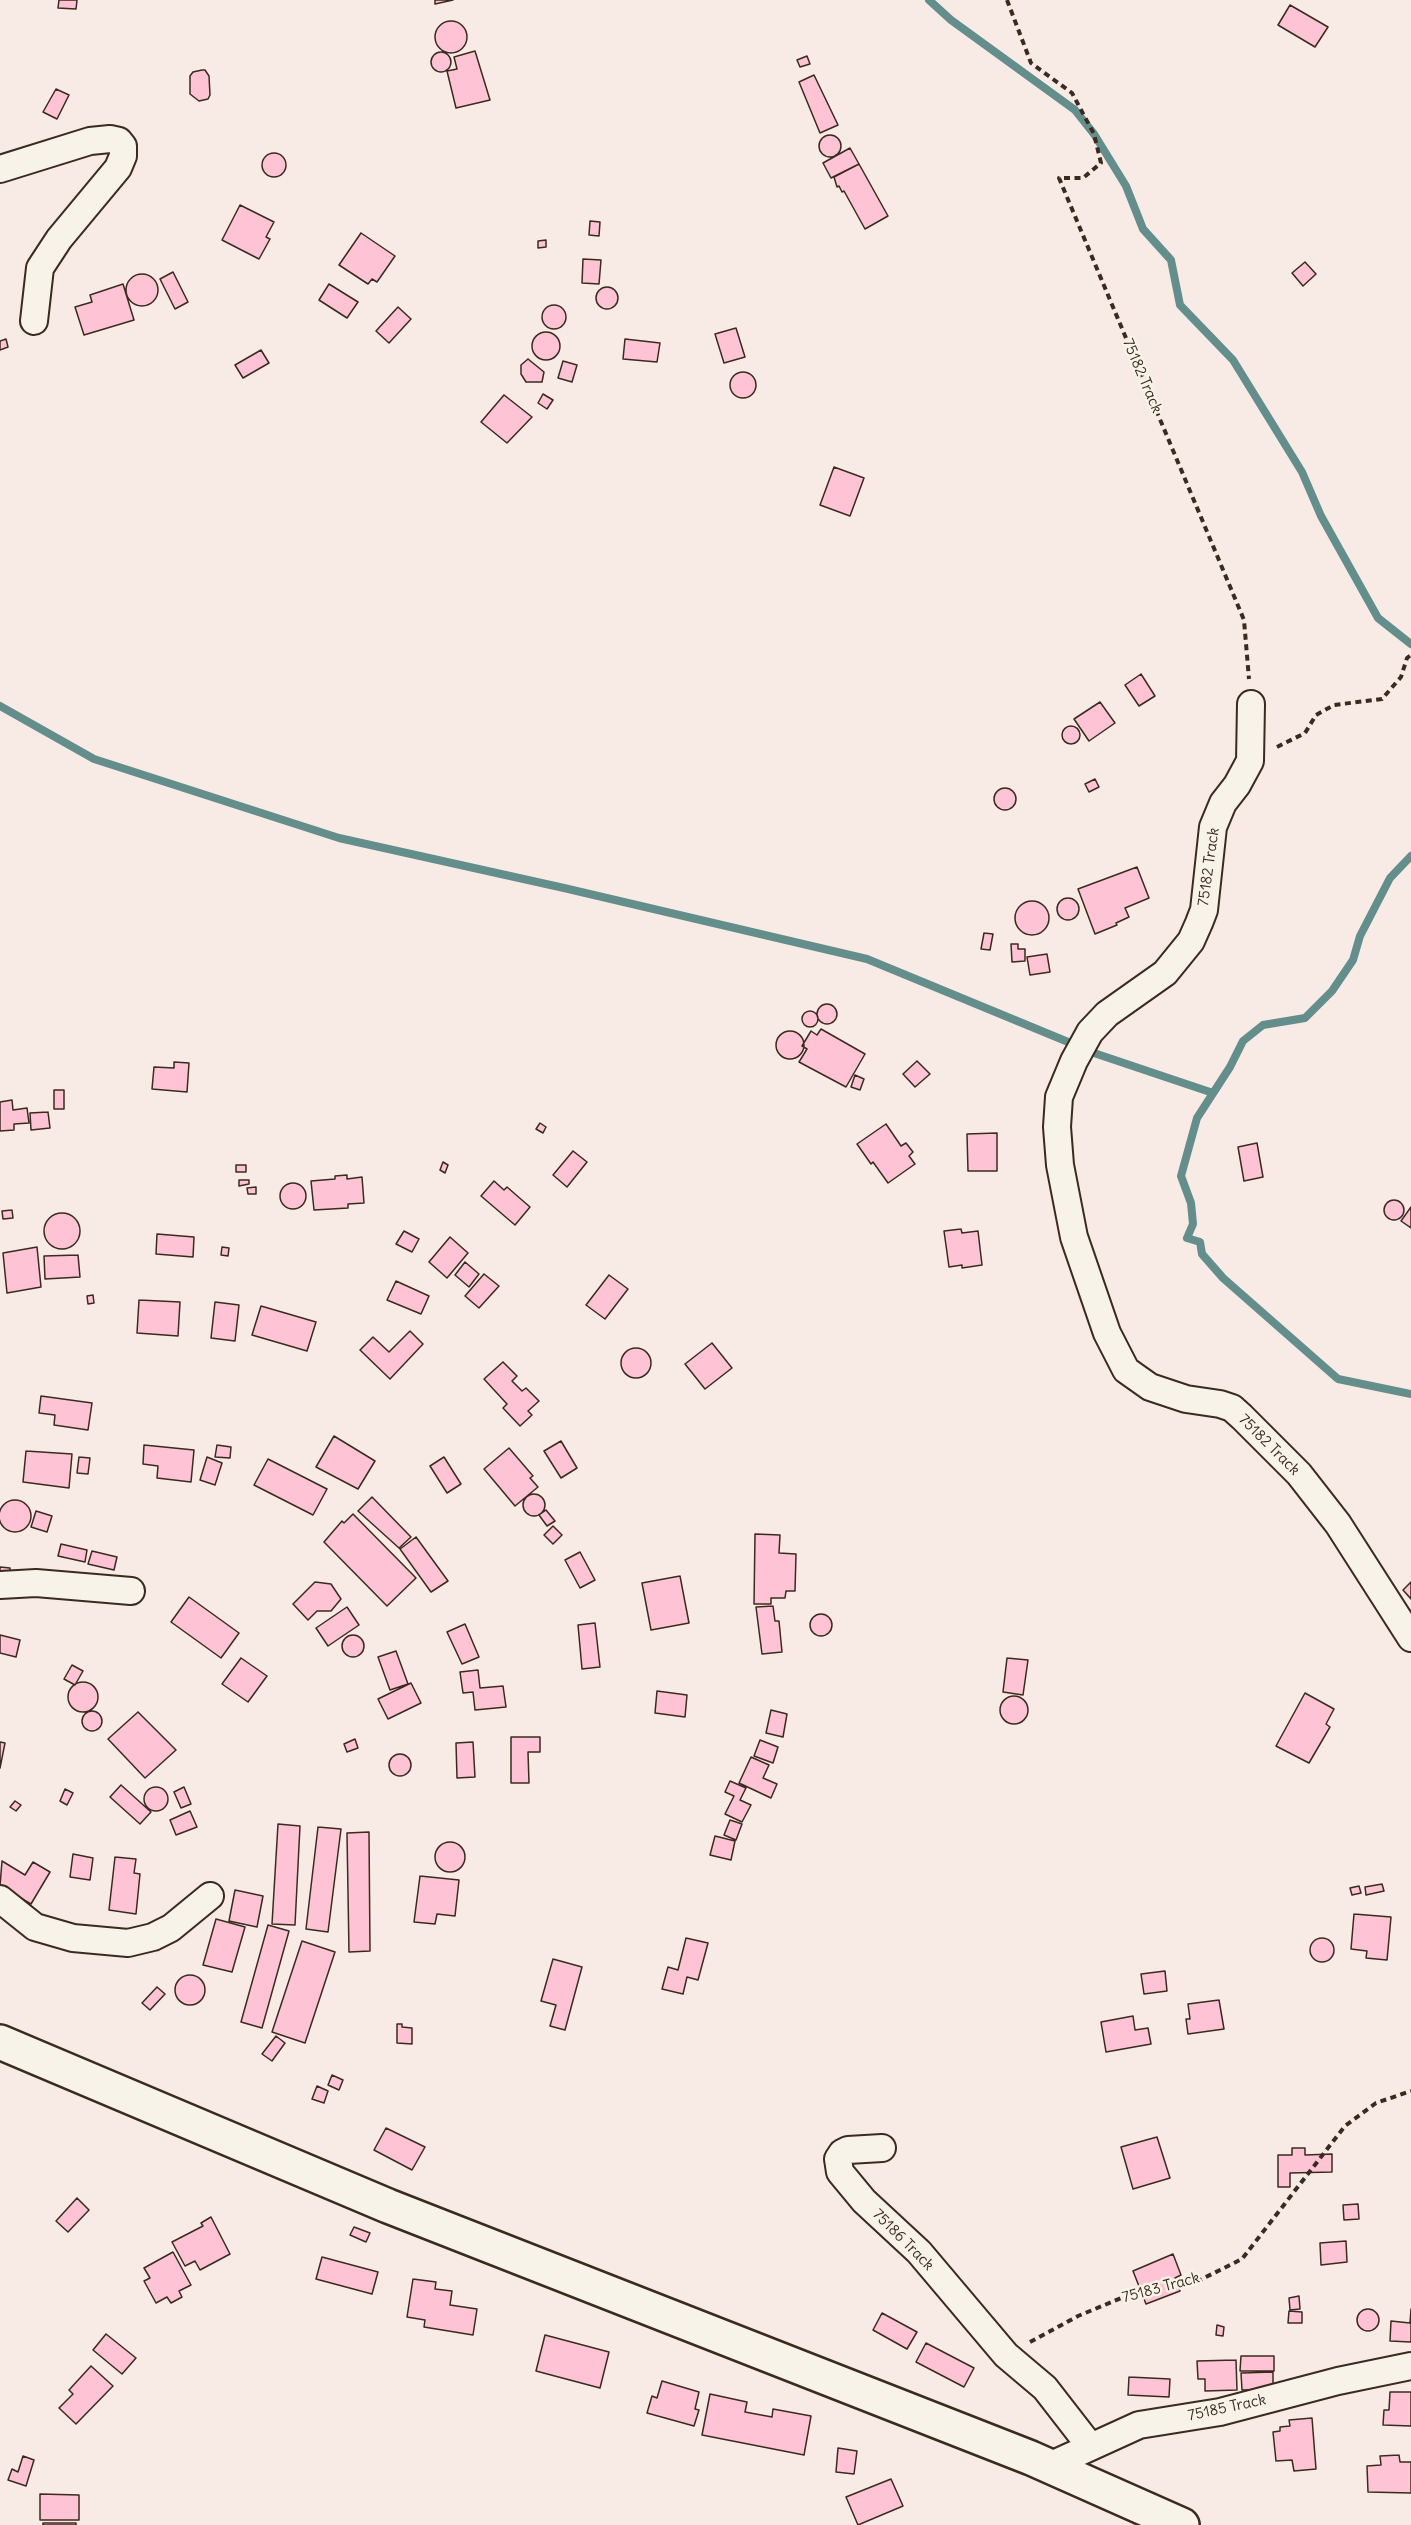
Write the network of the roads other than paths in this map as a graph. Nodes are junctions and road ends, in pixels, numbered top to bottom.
1 (0, 169) edge
2 (34, 321) dead end
3 (1251, 704) road end
4 (0, 1585) edge
5 (131, 1591) dead end
6 (1411, 1638) edge
7 (210, 1896) dead end
8 (0, 1899) edge
9 (0, 2042) edge
10 (882, 2148) dead end
11 (1411, 2366) edge
12 (1090, 2446) junction
13 (1049, 2466) junction
14 (1182, 2525) edge

1 - 2 street
3 - 6 street, 75182 Track
4 - 5 street
7 - 8 street
9 - 13 street
10 - 12 street, 75186 Track
11 - 12 street, 75185 Track
12 - 13 street, 75185 Track
13 - 14 street

